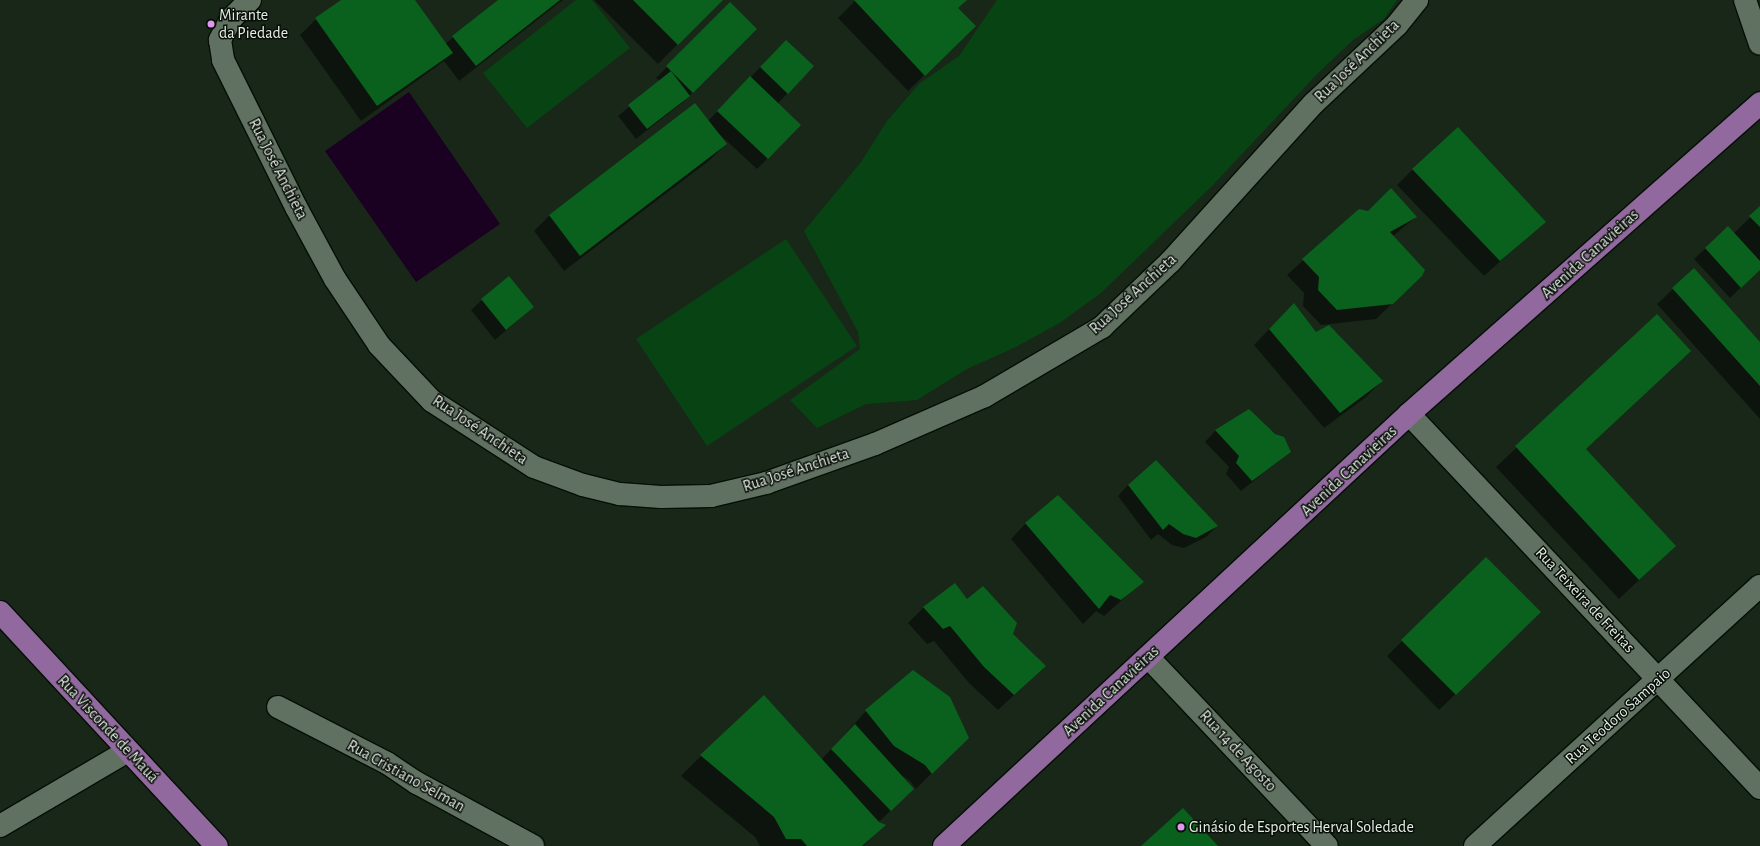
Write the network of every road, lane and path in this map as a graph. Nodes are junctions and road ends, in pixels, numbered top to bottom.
1 (250, 0) edge
2 (1417, 0) edge
3 (1745, 0) edge
4 (1760, 44) edge
5 (1760, 103) edge
6 (1409, 414) junction
7 (1760, 586) edge
8 (0, 612) edge
9 (1148, 657) junction
10 (1659, 678) junction
11 (278, 707) dead end
12 (128, 751) junction
13 (1760, 788) edge
14 (0, 826) edge
15 (217, 846) edge
16 (533, 846) edge
17 (944, 846) edge
18 (1327, 846) edge
19 (1475, 846) edge

1 - 2 street, Rua José Anchieta
3 - 4 street
5 - 6 main road, Avenida Canavieiras
6 - 9 main road, Avenida Canavieiras
6 - 10 street, Rua Teixeira de Freitas
7 - 10 street, Rua Teodoro Sampaio
8 - 12 main road, Rua Visconde de Mauá
9 - 17 main road, Avenida Canavieiras
9 - 18 street, Rua 14 de Agosto
10 - 13 street, Rua Teixeira de Freitas
10 - 19 street, Rua Teodoro Sampaio
11 - 16 street, Rua Cristiano Selman
12 - 14 street
12 - 15 main road, Rua Visconde de Mauá

